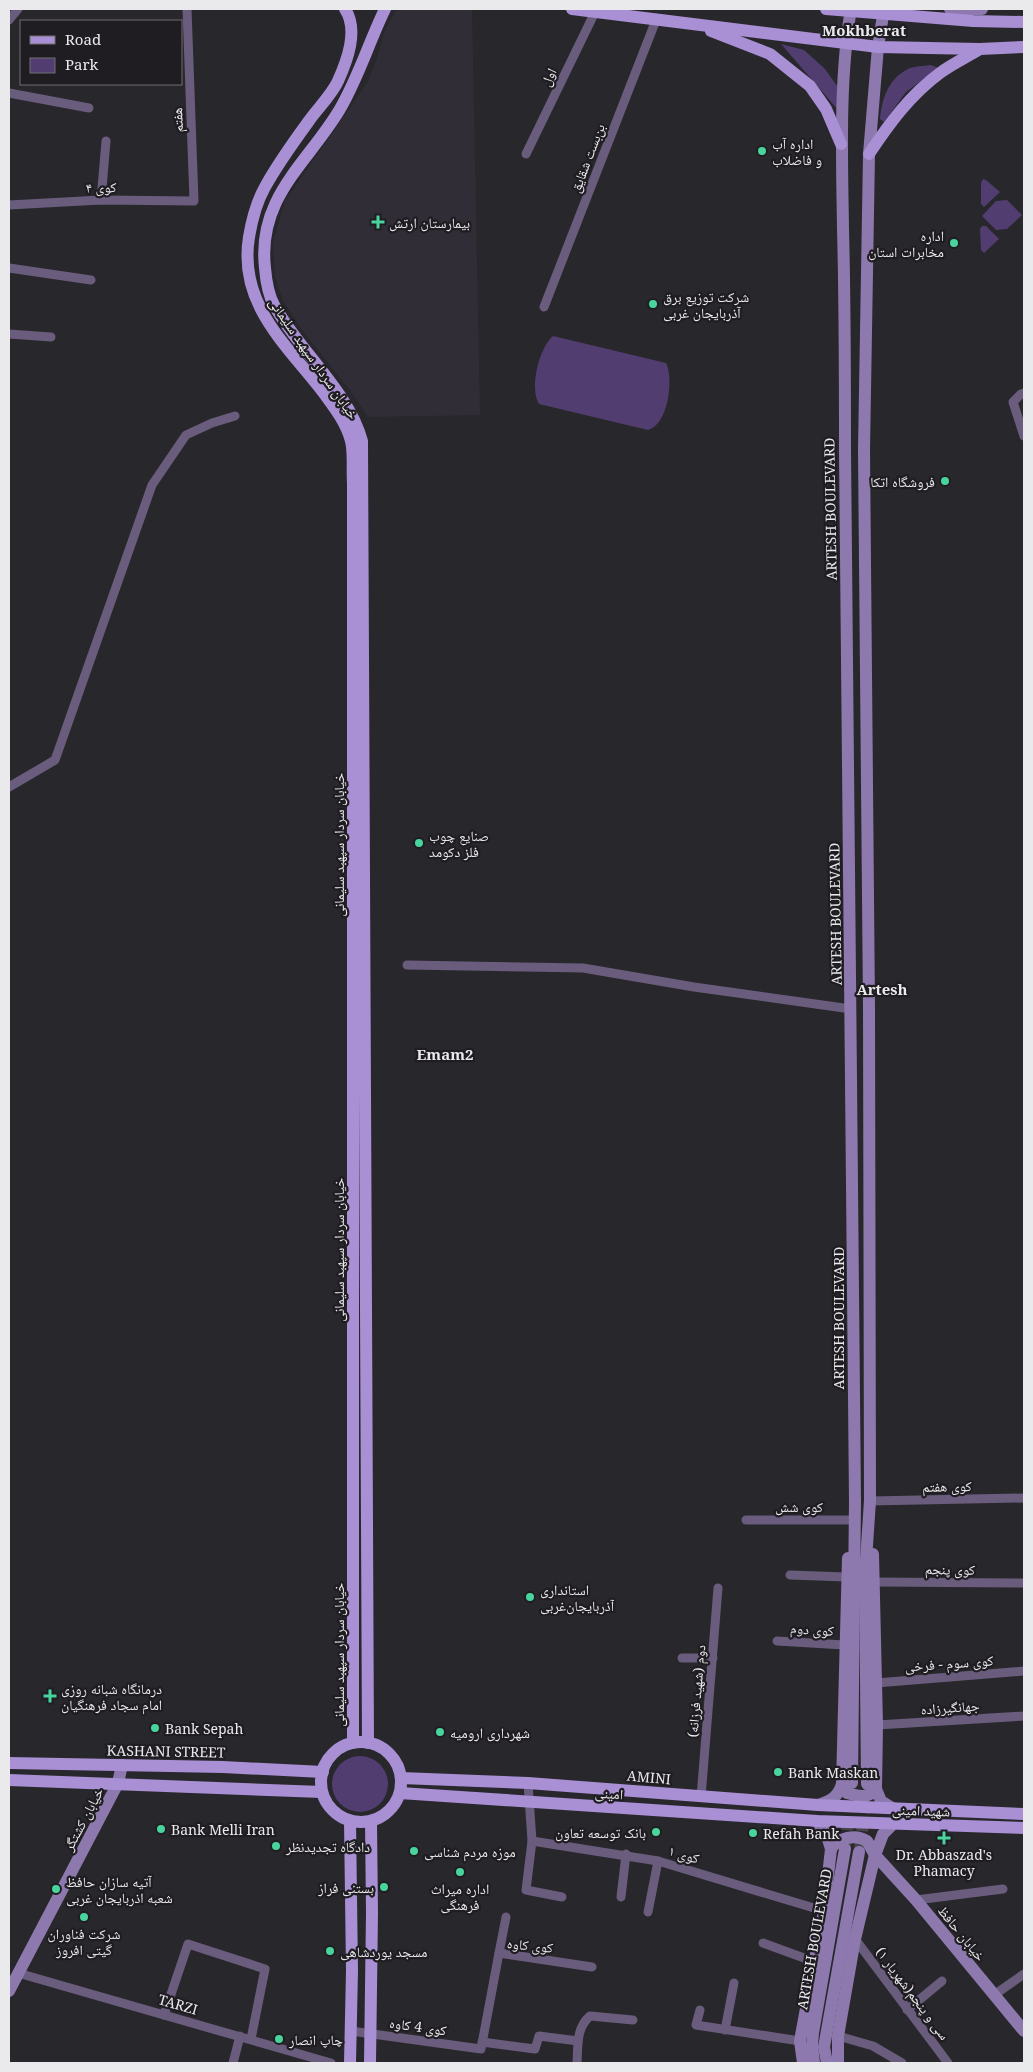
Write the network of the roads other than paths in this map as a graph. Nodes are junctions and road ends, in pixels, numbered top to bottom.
1 (18, 9) edge
2 (187, 9) edge
3 (346, 9) edge
4 (385, 9) edge
5 (572, 9) edge
6 (826, 9) edge
7 (950, 9) edge
8 (982, 9) edge
9 (851, 10) edge
10 (594, 12) junction
11 (883, 12) edge
12 (9, 20) edge
13 (656, 20) junction
14 (973, 21) junction
15 (1024, 22) edge
16 (689, 24) junction
17 (847, 44) junction
18 (878, 47) junction
19 (1024, 47) edge
20 (980, 49) junction
21 (9, 93) edge
22 (89, 108) dead end
23 (106, 141) dead end
24 (842, 144) junction
25 (526, 154) dead end
26 (869, 154) junction
27 (100, 200) junction
28 (194, 201) joint
29 (9, 205) edge
30 (9, 268) edge
31 (91, 280) dead end
32 (544, 307) dead end
33 (9, 334) edge
34 (51, 337) dead end
35 (845, 340) junction
36 (867, 342) junction
37 (1024, 393) edge
38 (236, 416) dead end
39 (1024, 436) edge
40 (845, 450) junction
41 (864, 450) junction
42 (9, 787) edge
43 (407, 964) dead end
44 (869, 1008) junction
45 (851, 1009) junction
46 (1024, 1498) edge
47 (855, 1501) junction
48 (870, 1501) junction
49 (746, 1520) dead end
50 (851, 1520) junction
51 (790, 1575) dead end
52 (846, 1577) junction
53 (875, 1582) junction
54 (1024, 1583) edge
55 (718, 1588) dead end
56 (777, 1640) dead end
57 (844, 1645) junction
58 (682, 1658) dead end
59 (713, 1658) junction
60 (1024, 1671) edge
61 (876, 1683) junction
62 (1024, 1716) edge
63 (877, 1726) junction
64 (353, 1743) junction
65 (368, 1743) junction
66 (9, 1763) edge
67 (122, 1765) junction
68 (323, 1772) junction
69 (401, 1778) junction
70 (9, 1780) edge
71 (118, 1783) junction
72 (528, 1783) junction
73 (847, 1784) junction
74 (872, 1786) junction
75 (322, 1792) junction
76 (400, 1793) junction
77 (701, 1797) junction
78 (528, 1803) junction
79 (818, 1805) junction
80 (894, 1809) junction
81 (1024, 1814) edge
82 (350, 1821) junction
83 (371, 1821) junction
84 (817, 1821) junction
85 (894, 1824) junction
86 (1024, 1828) edge
87 (532, 1841) junction
88 (831, 1849) junction
89 (845, 1849) tunnel mouth
90 (860, 1852) tunnel mouth
91 (626, 1854) junction
92 (875, 1855) junction
93 (658, 1861) junction
94 (1002, 1889) dead end
95 (562, 1897) dead end
96 (621, 1897) dead end
97 (916, 1900) junction
98 (824, 1911) junction
99 (648, 1912) dead end
100 (506, 1917) dead end
101 (855, 1939) junction
102 (763, 1943) dead end
103 (500, 1953) junction
104 (815, 1962) junction
105 (592, 1967) dead end
106 (18, 1973) junction
107 (1024, 1974) edge
108 (942, 1981) dead end
109 (734, 1983) dead end
110 (9, 1988) edge
111 (994, 1995) junction
112 (700, 2010) dead end
113 (907, 2010) junction
114 (164, 2015) junction
115 (633, 2020) dead end
116 (725, 2030) junction
117 (351, 2031) junction
118 (1024, 2031) edge
119 (371, 2034) junction
120 (240, 2036) junction
121 (832, 2036) junction
122 (251, 2039) junction
123 (578, 2041) junction
124 (800, 2041) junction
125 (481, 2045) junction
126 (233, 2063) edge
127 (330, 2063) edge
128 (350, 2063) edge
129 (370, 2063) edge
130 (577, 2063) edge
131 (803, 2063) edge
132 (814, 2063) edge
133 (827, 2063) edge
134 (838, 2063) edge
135 (902, 2063) edge
136 (948, 2063) edge

1 - 12 street
2 - 28 street, هفتم
3 - 64 main road, خیابان سردار سپهبد سلیمانی
4 - 65 main road, خیابان سردار سپهبد سلیمانی
5 - 10 main road
6 - 9 main road
7 - 8 main road
7 - 14 main road
9 - 11 main road
9 - 17 main road, ARTESH BOULEVARD
10 - 13 main road
10 - 25 street, اول
11 - 14 main road
11 - 18 main road
13 - 16 main road
13 - 32 street, بن‌بست شقایق
14 - 15 main road
16 - 17 main road
16 - 24 main road
17 - 18 main road
17 - 24 main road, ARTESH BOULEVARD
18 - 20 main road
18 - 26 main road
19 - 20 main road
20 - 26 main road
21 - 22 street
23 - 27 street
24 - 35 main road, ARTESH BOULEVARD
26 - 36 main road
27 - 28 street, کوی ۴
27 - 29 street, کوی ۴
30 - 31 street
33 - 34 street
35 - 36 main road
35 - 40 main road, ARTESH BOULEVARD
36 - 41 main road
37 - 39 street
38 - 42 street
40 - 41 main road
40 - 45 main road, ARTESH BOULEVARD
41 - 44 main road
43 - 45 street
44 - 45 main road
44 - 48 main road
45 - 47 main road, ARTESH BOULEVARD
46 - 48 street, کوی هفتم
47 - 50 main road
47 - 73 main road, ARTESH BOULEVARD
48 - 53 main road
48 - 74 main road
49 - 50 street, کوی شش
50 - 52 main road
51 - 52 street
52 - 57 main road
53 - 54 street, کوی پنجم
53 - 61 main road
55 - 59 street, دوم (شهید فرزانه)
56 - 57 street, کوی دوم
57 - 73 main road
58 - 59 street
59 - 77 street, دوم (شهید فرزانه)
60 - 61 street, کوی سوم - فرخی
61 - 63 main road
62 - 63 street, جهانگیرزاده
63 - 74 main road
64 - 65 main road
64 - 68 main road
65 - 69 main road
66 - 67 main road, KASHANI STREET
67 - 68 main road, KASHANI STREET
67 - 71 main road, خیابان کشتگر
68 - 75 main road
69 - 72 main road, AMINI
69 - 76 main road
70 - 71 main road
71 - 75 main road
71 - 106 main road, خیابان کشتگر
72 - 77 main road, AMINI
72 - 78 street
73 - 74 main road
73 - 79 main road
74 - 80 main road
75 - 82 main road
76 - 78 main road, امینی
76 - 83 main road
77 - 79 main road, AMINI
78 - 84 main road, امینی
78 - 87 street
79 - 80 main road, AMINI
80 - 81 main road, شهید امینی
82 - 83 main road
82 - 117 main road
83 - 119 main road
84 - 85 main road, شهید امینی
84 - 88 main road
85 - 86 main road, شهید امینی
85 - 92 main road
87 - 91 street, کوی ۱
87 - 95 street
88 - 92 main road, خیابان حافظ
88 - 98 main road
89 - 132 main road, ARTESH BOULEVARD
90 - 121 main road, ARTESH BOULEVARD
91 - 93 street, کوی ۱
91 - 96 street
92 - 97 main road, خیابان حافظ
92 - 101 main road
93 - 98 street, کوی ۱
93 - 99 street
94 - 97 street
97 - 111 main road, خیابان حافظ
98 - 104 main road
100 - 103 street
101 - 113 street, سی و پنجم(شهریار ۱)
101 - 121 main road
102 - 104 street
103 - 105 street, کوی کاوه
103 - 125 street, کوی کاوه
104 - 124 main road
106 - 110 main road, خیابان کشتگر
106 - 114 street, TARZI
107 - 111 street
108 - 113 street
109 - 116 street
111 - 118 main road, خیابان حافظ
112 - 116 street
113 - 136 street, سی و پنجم(شهریار ۱)
114 - 120 street, TARZI
114 - 122 street
115 - 123 street
116 - 124 street
117 - 119 street, کوی 4 کاوه
117 - 128 main road
119 - 125 street, کوی 4 کاوه
119 - 129 main road
120 - 122 street, TARZI
120 - 126 street
121 - 133 main road
121 - 134 main road
121 - 135 street
122 - 127 street, TARZI
123 - 125 street, کوی 4 کاوه
123 - 130 street
124 - 131 main road

